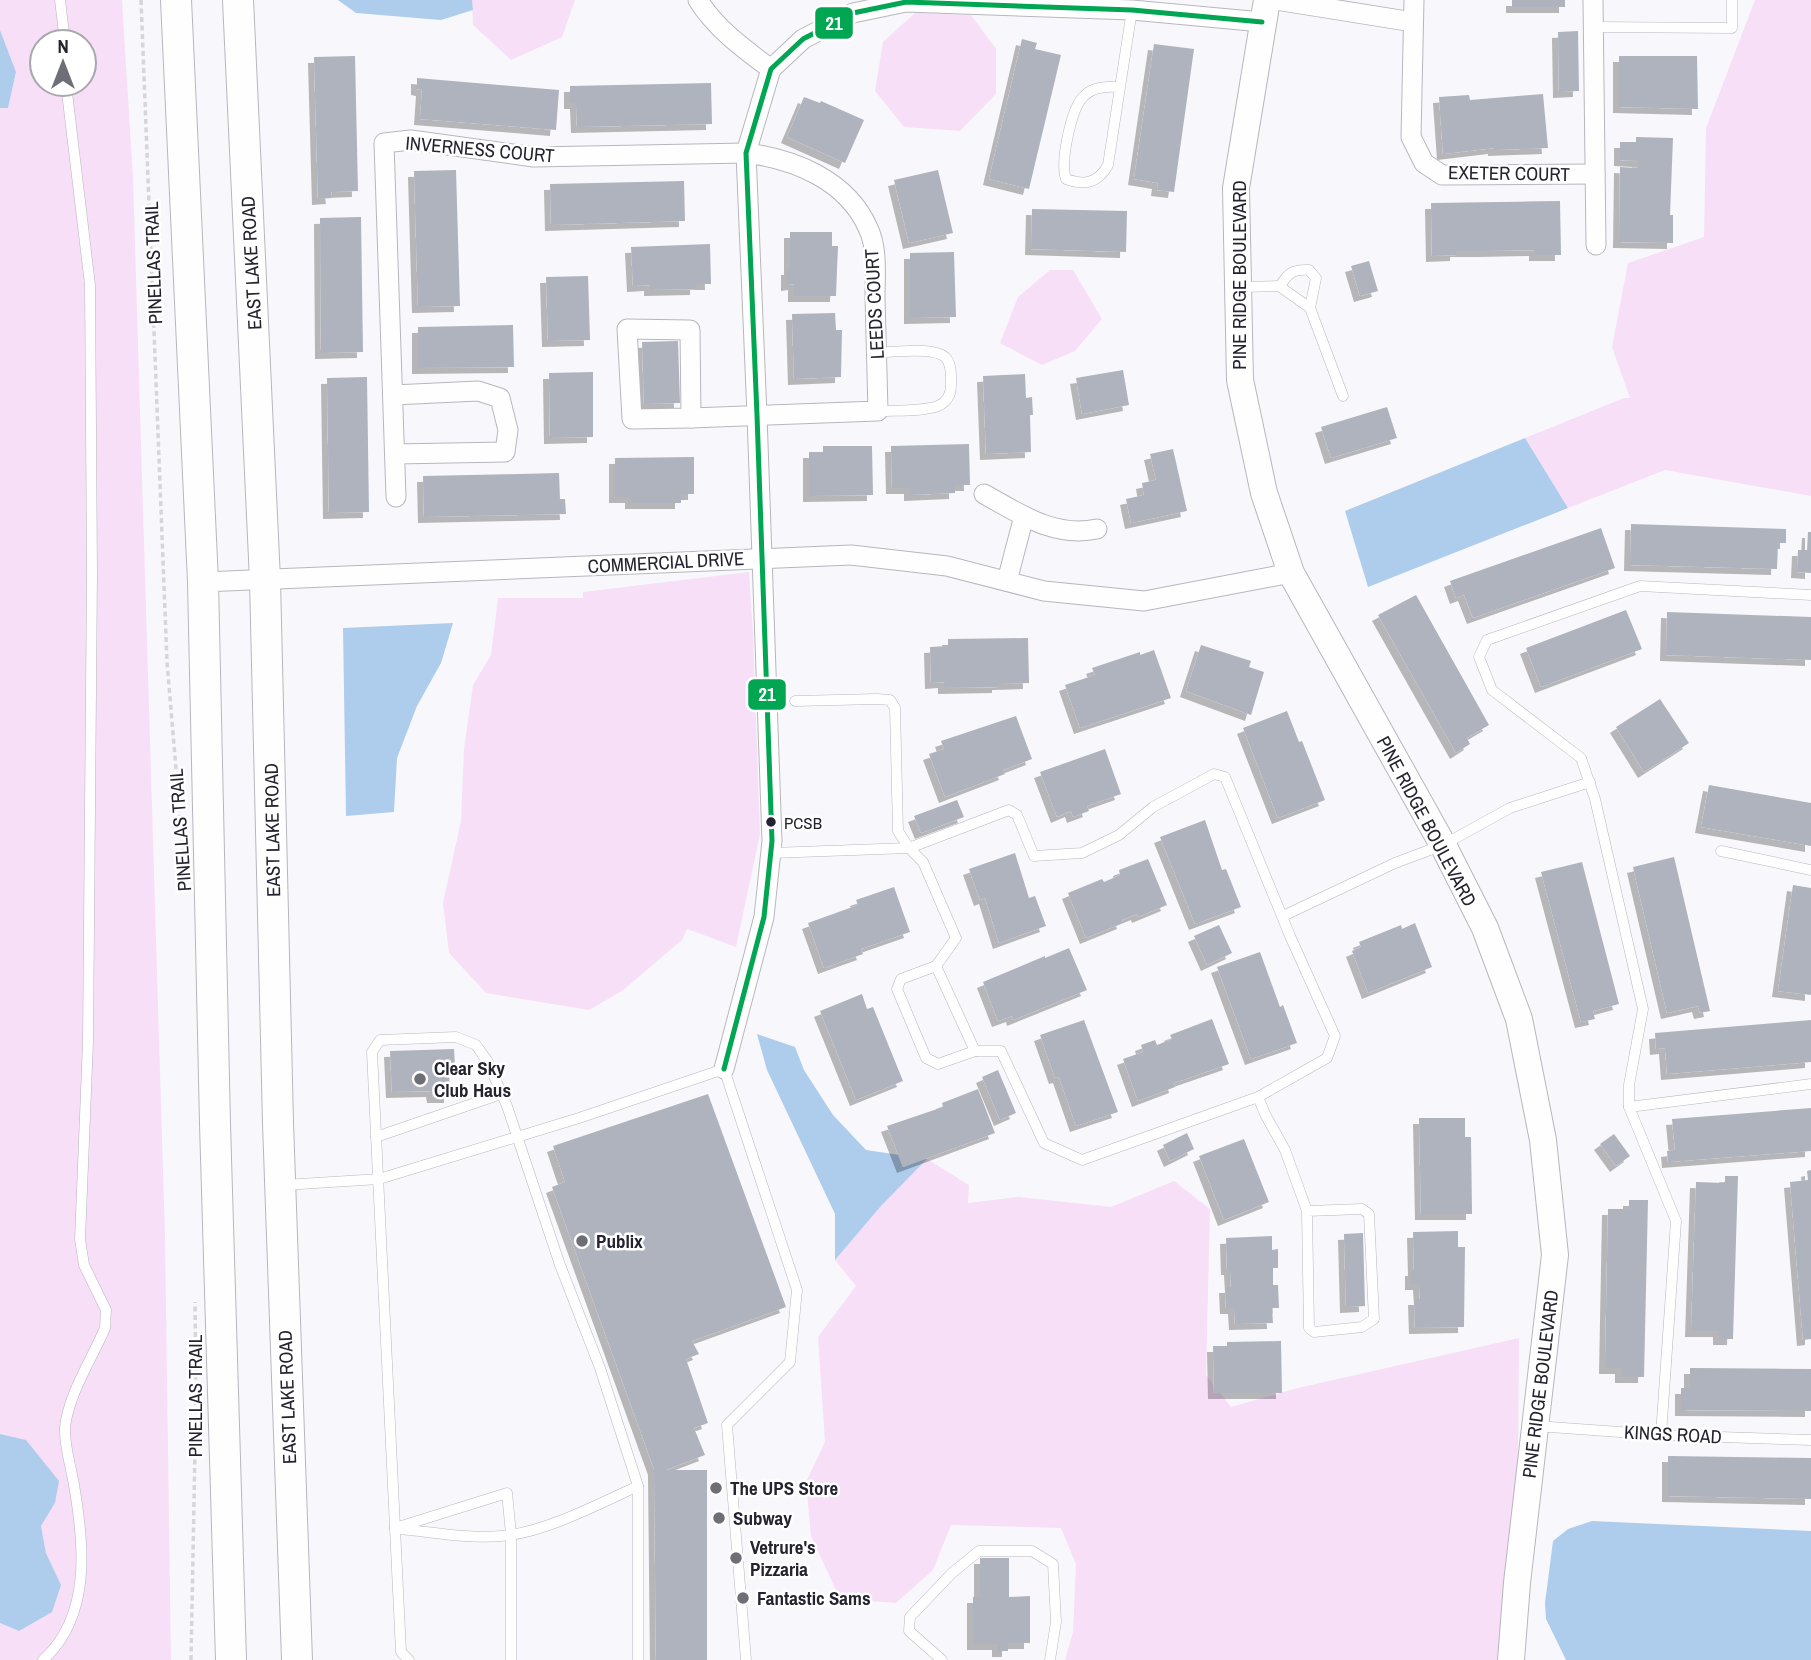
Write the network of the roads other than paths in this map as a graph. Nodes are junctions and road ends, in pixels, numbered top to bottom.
1 (60, 0) edge
2 (176, 0) edge
3 (238, 0) edge
4 (698, 0) edge
5 (1414, 0) edge
6 (1592, 0) edge
7 (1732, 0) edge
8 (906, 1) edge
9 (1133, 5) edge
10 (1269, 7) edge
11 (1413, 22) junction
12 (1593, 27) junction
13 (63, 28) edge
14 (771, 69) junction
15 (1120, 86) junction
16 (68, 98) edge
17 (746, 153) junction
18 (1595, 174) junction
19 (1596, 245) dead end
20 (1280, 286) junction
21 (1237, 287) junction
22 (1310, 308) junction
23 (877, 353) junction
24 (393, 395) junction
25 (1343, 396) dead end
26 (878, 411) junction
27 (757, 415) junction
28 (691, 418) junction
29 (396, 454) junction
30 (984, 494) dead end
31 (396, 497) dead end
32 (1024, 516) junction
33 (1097, 529) dead end
34 (762, 558) junction
35 (1291, 573) junction
36 (265, 580) junction
37 (1007, 581) junction
38 (203, 582) junction
39 (1811, 596) edge
40 (795, 701) dead end
41 (1590, 782) junction
42 (1443, 845) junction
43 (909, 848) junction
44 (1721, 851) dead end
45 (771, 853) junction
46 (1811, 870) edge
47 (1283, 916) junction
48 (936, 966) junction
49 (975, 1051) junction
50 (724, 1069) junction
51 (1811, 1084) edge
52 (501, 1094) junction
53 (1258, 1097) junction
54 (1629, 1107) junction
55 (376, 1137) junction
56 (517, 1137) junction
57 (379, 1180) junction
58 (280, 1186) junction
59 (1307, 1211) junction
60 (1535, 1426) junction
61 (1661, 1435) junction
62 (1811, 1440) edge
63 (638, 1486) junction
64 (395, 1528) junction
65 (511, 1534) junction
66 (43, 1660) edge
67 (231, 1660) edge
68 (297, 1660) edge
69 (409, 1660) edge
70 (511, 1660) edge
71 (638, 1660) edge
72 (746, 1660) edge
73 (942, 1660) edge
74 (1050, 1660) edge
75 (1511, 1660) edge

1 - 13 lane
2 - 38 main road
3 - 36 main road, EAST LAKE ROAD
4 - 14 street
5 - 11 street, EXETER COURT
6 - 12 street, EXETER COURT
7 - 12 lane
8 - 9 street
8 - 14 street
9 - 10 street
9 - 15 lane
10 - 11 street
10 - 21 street, PINE RIDGE BOULEVARD
11 - 18 street, EXETER COURT
12 - 18 street, EXETER COURT
14 - 17 street
15 - 15 lane
16 - 66 lane
17 - 23 street, LEEDS COURT
17 - 24 street, INVERNESS COURT
17 - 27 street
18 - 19 street, EXETER COURT
20 - 21 lane
20 - 22 lane
20 - 22 lane
21 - 35 street, PINE RIDGE BOULEVARD
22 - 25 lane
23 - 26 street, LEEDS COURT
23 - 26 lane
24 - 29 street, INVERNESS COURT
24 - 29 street
26 - 27 street
27 - 28 street
27 - 34 street
28 - 28 street
29 - 31 street, INVERNESS COURT
30 - 32 street
32 - 33 street
32 - 37 street
34 - 36 street, COMMERCIAL DRIVE
34 - 37 street, COMMERCIAL DRIVE
34 - 45 street
35 - 37 street, COMMERCIAL DRIVE
35 - 42 street, PINE RIDGE BOULEVARD
36 - 38 street, COMMERCIAL DRIVE
36 - 58 main road, EAST LAKE ROAD
38 - 67 main road
39 - 41 lane
40 - 43 lane
41 - 42 lane
41 - 54 lane
42 - 47 lane
42 - 60 street, PINE RIDGE BOULEVARD
43 - 45 lane
43 - 47 lane
43 - 48 lane
44 - 46 lane
45 - 50 street
47 - 53 lane
48 - 49 lane
48 - 49 lane
49 - 53 lane
50 - 56 lane
50 - 72 lane
51 - 54 lane
52 - 55 lane
52 - 55 lane
52 - 56 lane
53 - 59 lane
54 - 61 lane
55 - 57 lane
56 - 57 lane
56 - 63 lane
57 - 58 lane
57 - 64 lane
58 - 68 main road, EAST LAKE ROAD
59 - 59 lane
60 - 61 lane, KINGS ROAD
60 - 75 street, PINE RIDGE BOULEVARD
61 - 62 lane, KINGS ROAD
63 - 65 lane
63 - 71 lane
64 - 65 lane
64 - 65 lane
64 - 69 lane
65 - 70 lane
73 - 74 lane

